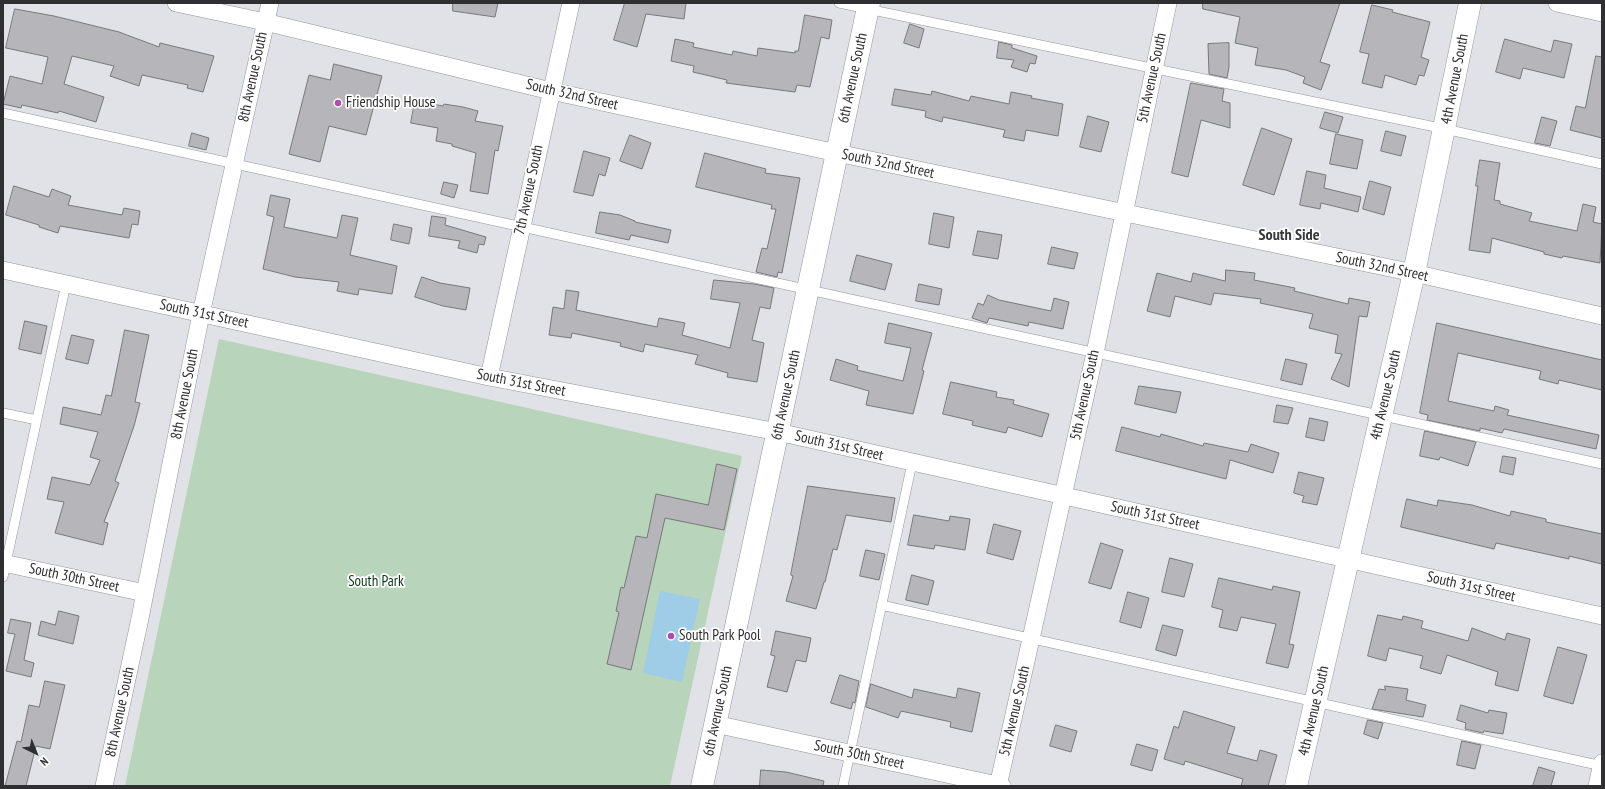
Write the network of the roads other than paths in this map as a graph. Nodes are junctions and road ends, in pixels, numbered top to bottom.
1 (176, 3) edge
2 (270, 3) edge
3 (571, 3) edge
4 (839, 3) edge
5 (1168, 3) edge
6 (1470, 3) edge
7 (1557, 3) edge
8 (869, 6) edge
9 (1602, 13) edge
10 (265, 22) junction
11 (1154, 68) junction
12 (551, 91) junction
13 (3, 113) edge
14 (1445, 129) junction
15 (837, 153) junction
16 (234, 164) junction
17 (1602, 164) edge
18 (1124, 212) junction
19 (521, 227) junction
20 (3, 270) edge
21 (1414, 273) junction
22 (66, 284) junction
23 (808, 289) junction
24 (201, 314) junction
25 (1602, 316) edge
26 (1095, 353) junction
27 (488, 377) junction
28 (3, 413) edge
29 (1380, 416) junction
30 (37, 420) junction
31 (778, 432) junction
32 (912, 463) junction
33 (1602, 464) edge
34 (1063, 496) junction
35 (1349, 560) junction
36 (4, 568) edge
37 (145, 594) junction
38 (881, 606) junction
39 (1602, 616) edge
40 (1032, 638) junction
41 (1316, 702) junction
42 (715, 724) junction
43 (851, 753) junction
44 (1602, 765) edge
45 (104, 786) edge
46 (702, 786) edge
47 (843, 786) edge
48 (999, 786) edge
49 (1296, 786) edge
50 (1597, 786) edge

1 - 10 street, South 32nd Street
2 - 10 street, 8th Avenue South
3 - 12 street, 7th Avenue South
4 - 8 lane
5 - 11 street, 5th Avenue South
6 - 14 street, 4th Avenue South
7 - 9 street
8 - 11 lane
8 - 15 street, 6th Avenue South
10 - 12 street, South 32nd Street
10 - 16 street, 8th Avenue South
11 - 14 lane
11 - 18 street, 5th Avenue South
12 - 15 street, South 32nd Street
12 - 19 street, 7th Avenue South
13 - 16 lane
14 - 17 lane
14 - 21 street, 4th Avenue South
15 - 18 street, South 32nd Street
15 - 23 street, 6th Avenue South
16 - 19 lane
16 - 24 street, 8th Avenue South
18 - 21 street, South 32nd Street
18 - 26 street, 5th Avenue South
19 - 23 lane
19 - 27 street, 7th Avenue South
20 - 22 street, South 31st Street
21 - 25 street, South 32nd Street
21 - 29 street, 4th Avenue South
22 - 24 street, South 31st Street
22 - 30 lane
23 - 26 lane
23 - 31 street, 6th Avenue South
24 - 27 street, South 31st Street
24 - 37 street, 8th Avenue South
26 - 29 lane
26 - 34 street, 5th Avenue South
27 - 31 street, South 31st Street
28 - 30 lane
29 - 33 lane
29 - 35 street, 4th Avenue South
30 - 36 lane
31 - 32 street, South 31st Street
31 - 42 street, 6th Avenue South
32 - 34 street, South 31st Street
32 - 38 lane
34 - 35 street, South 31st Street
34 - 40 street, 5th Avenue South
35 - 39 street, South 31st Street
35 - 41 street, 4th Avenue South
36 - 37 street, South 30th Street
37 - 45 street, 8th Avenue South
38 - 40 lane
38 - 43 lane
40 - 41 lane
40 - 48 street, 5th Avenue South
41 - 44 lane
41 - 49 street, 4th Avenue South
42 - 43 street, South 30th Street
42 - 46 street, 6th Avenue South
43 - 47 lane
43 - 48 street, South 30th Street
44 - 50 street

